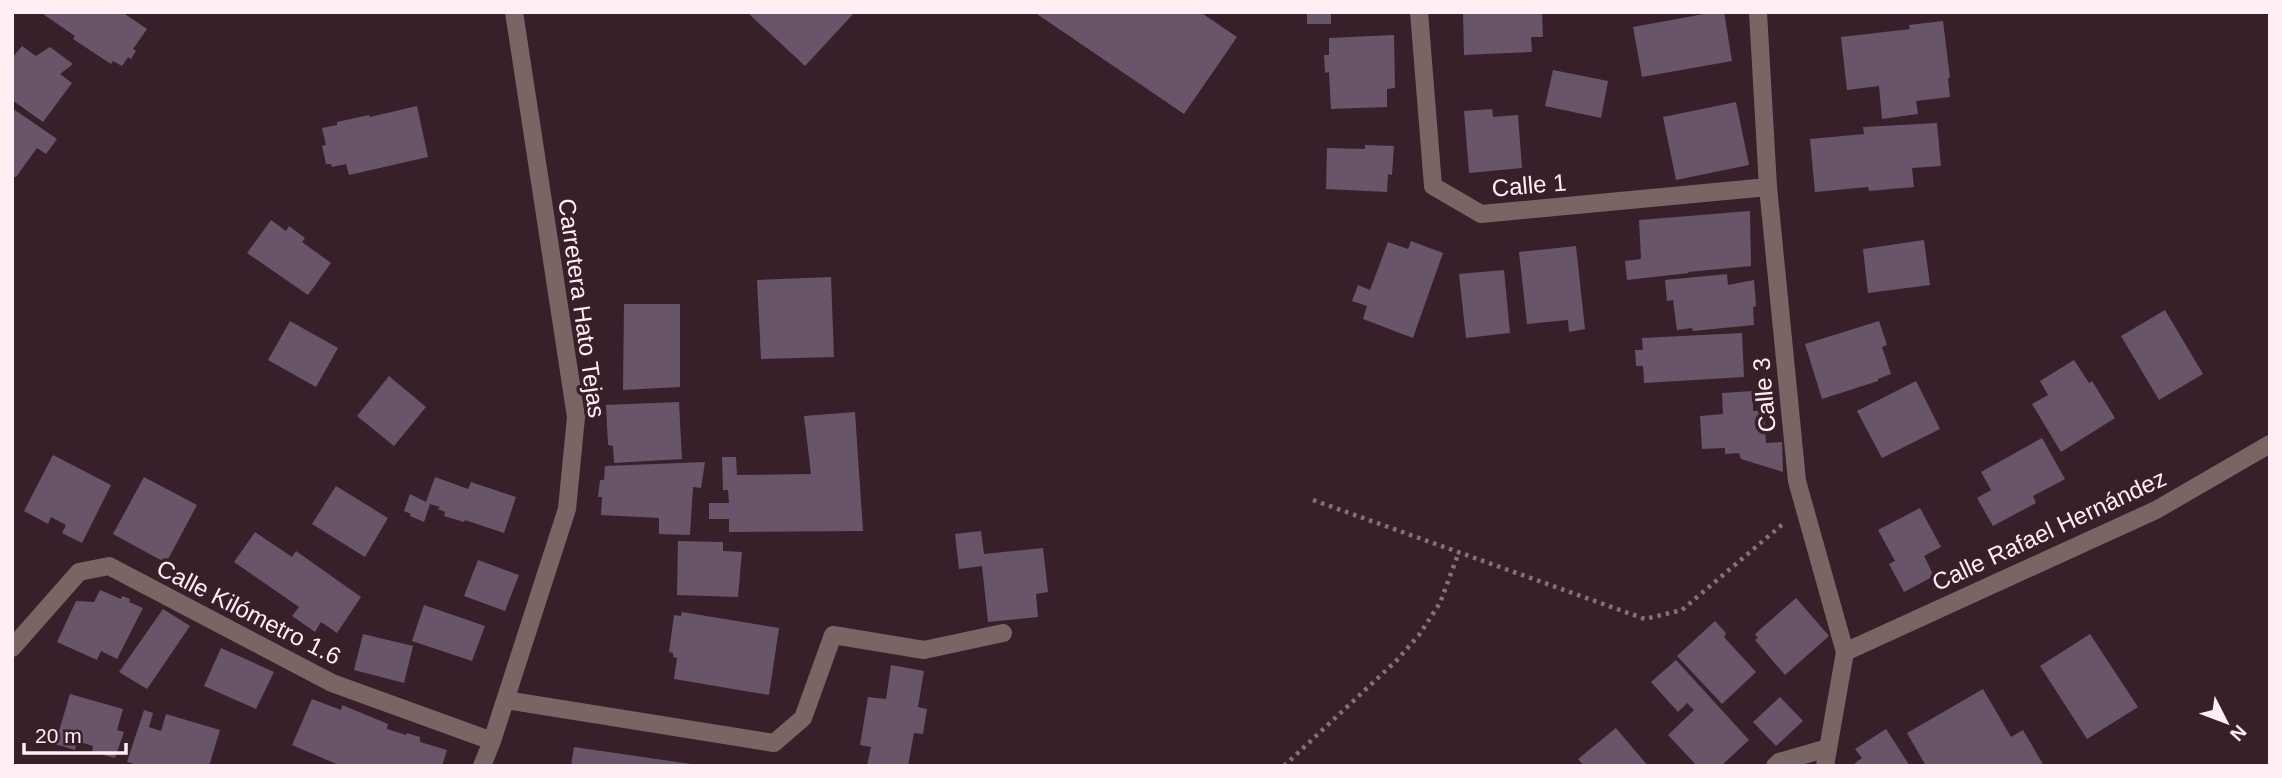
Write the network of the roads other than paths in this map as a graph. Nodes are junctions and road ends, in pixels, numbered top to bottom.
1 (514, 12) edge
2 (1419, 12) edge
3 (1758, 12) edge
4 (1768, 187) junction
5 (2270, 444) edge
6 (1003, 633) dead end
7 (12, 648) edge
8 (1845, 652) junction
9 (506, 700) junction
10 (492, 741) junction
11 (1826, 757) edge
12 (482, 766) edge
13 (1775, 766) edge

1 - 9 street, Carretera Hato Tejas
2 - 4 street, Calle 1
3 - 4 street, Calle 3
4 - 8 street, Calle 3
5 - 8 street, Calle Rafael Hernández
6 - 9 street
7 - 10 street, Calle Kilómetro 1.6
8 - 11 street, Calle 3
9 - 10 street, Carretera Hato Tejas
10 - 12 street, Carretera Hato Tejas
11 - 13 street

